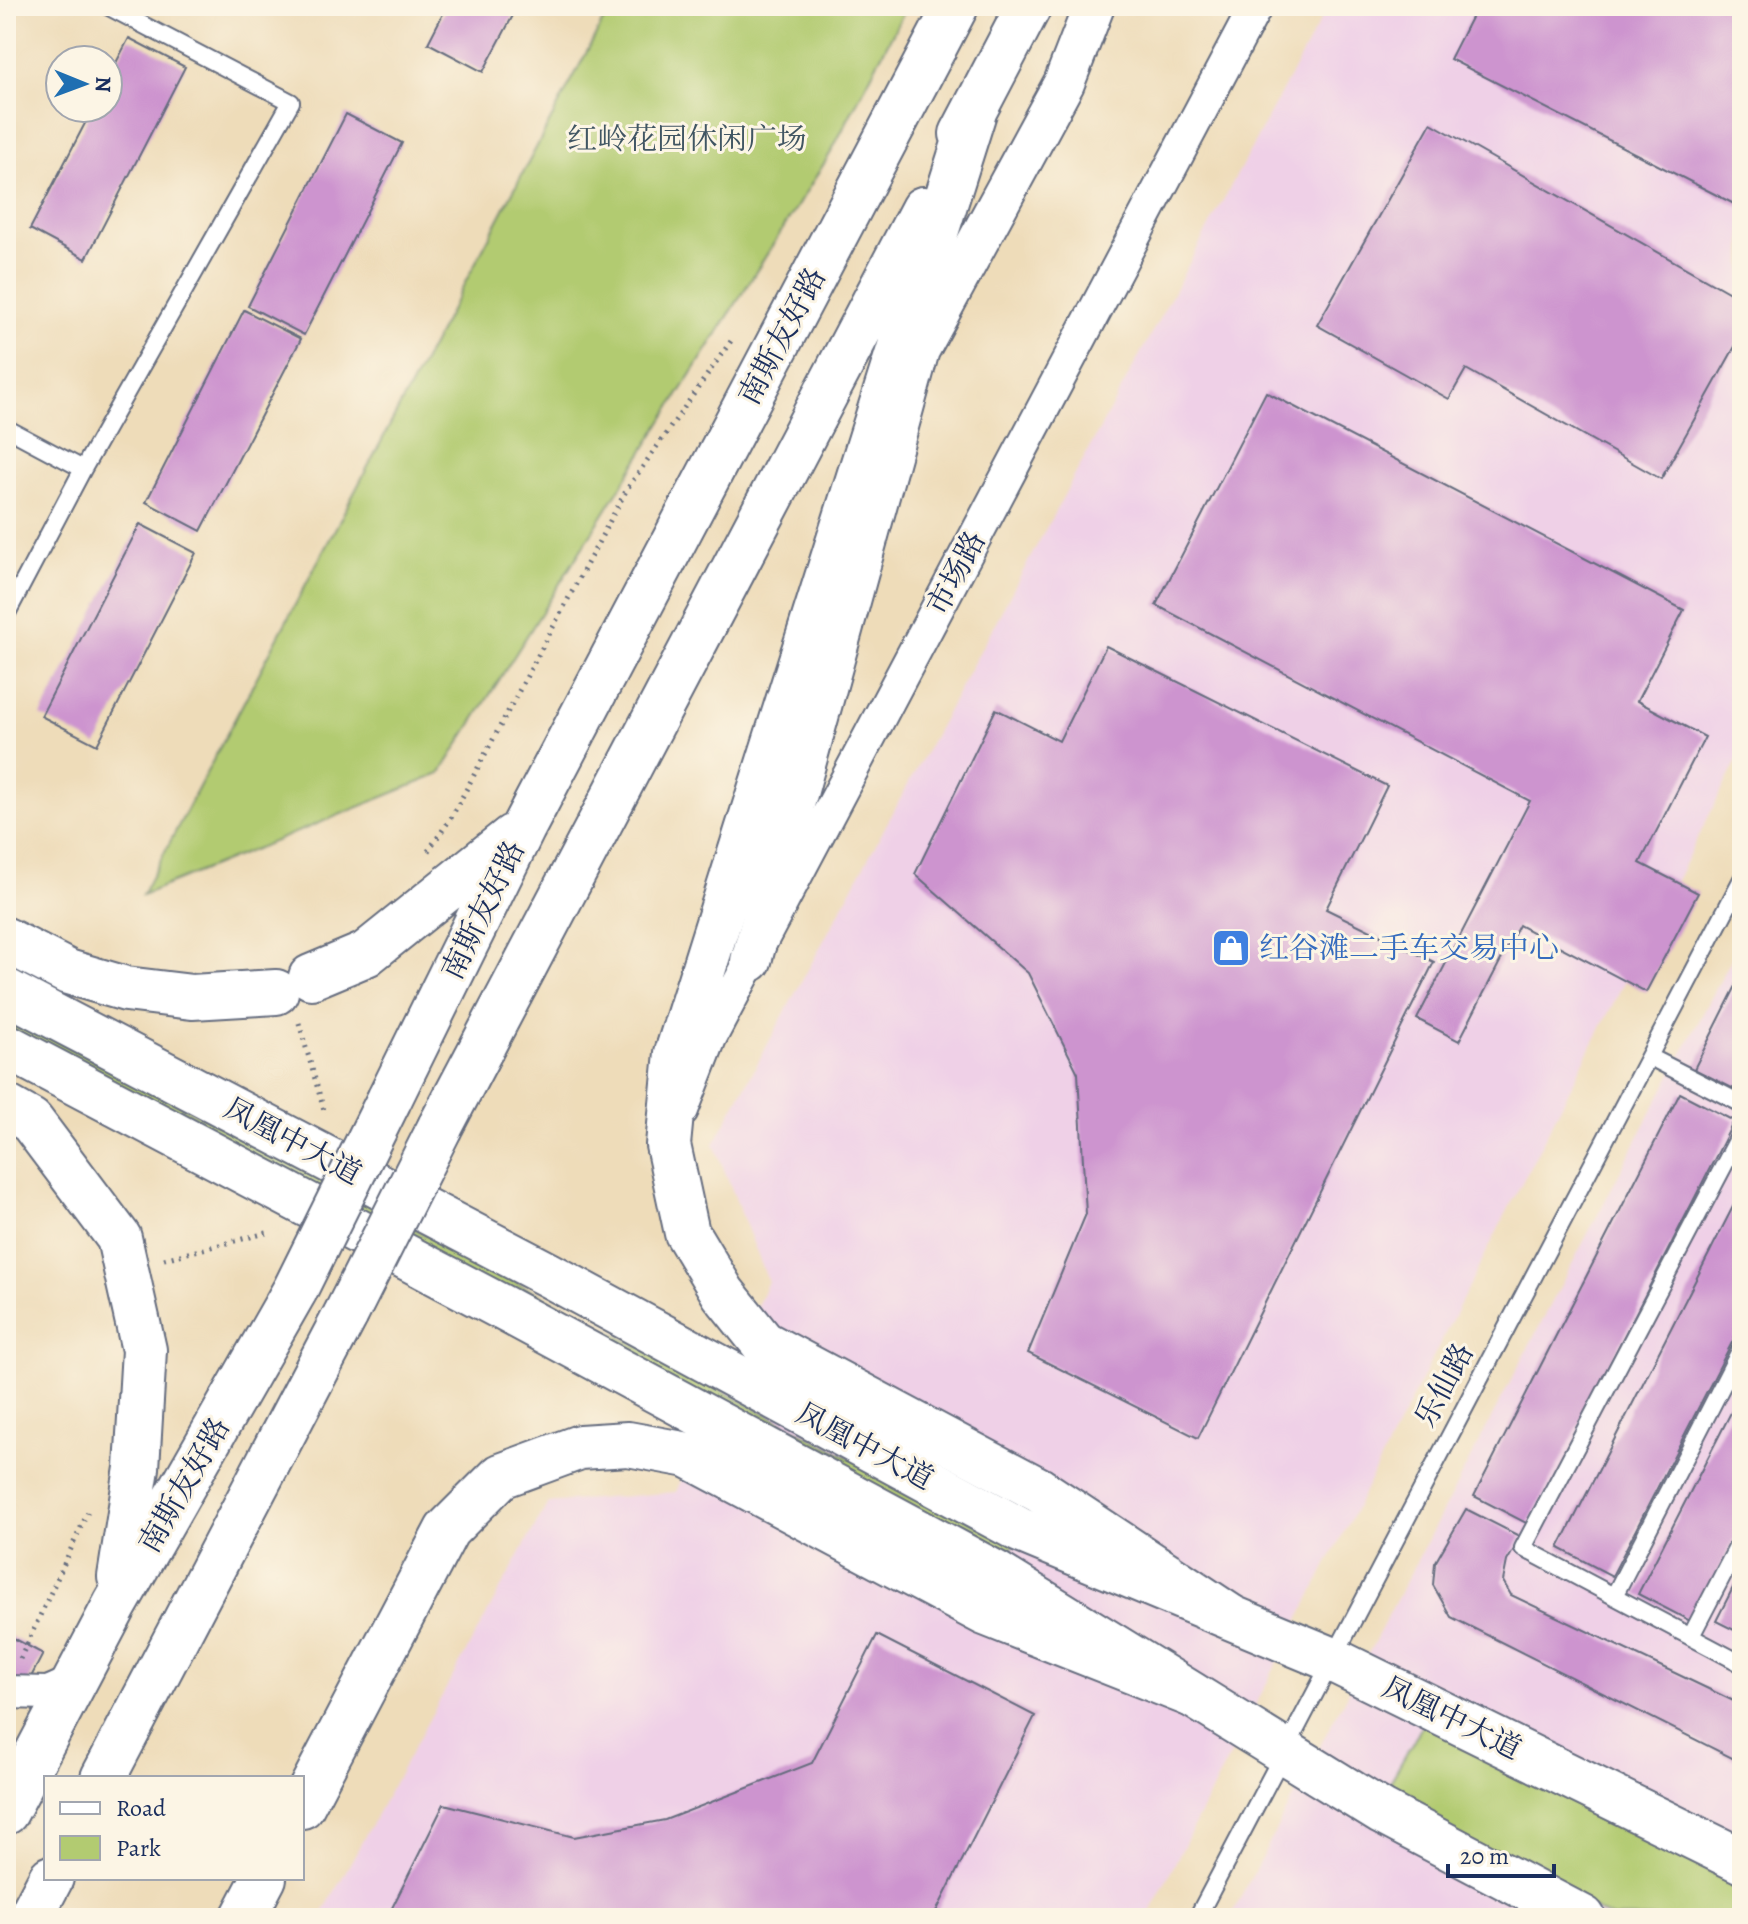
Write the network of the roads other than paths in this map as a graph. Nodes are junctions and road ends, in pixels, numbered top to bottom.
1 (107, 6) edge
2 (956, 6) edge
3 (1029, 6) edge
4 (1094, 6) edge
5 (1256, 6) edge
6 (975, 109) junction
7 (6, 428) edge
8 (83, 469) junction
9 (6, 615) edge
10 (523, 828) junction
11 (1742, 879) edge
12 (6, 940) edge
13 (751, 961) junction
14 (6, 991) edge
15 (6, 1046) edge
16 (1650, 1057) junction
17 (1742, 1104) edge
18 (6, 1107) edge
19 (1742, 1131) edge
20 (668, 1145) junction
21 (1742, 1347) edge
22 (1742, 1538) edge
23 (1614, 1596) junction
24 (115, 1605) junction
25 (1229, 1616) junction
26 (1691, 1636) junction
27 (1331, 1659) junction
28 (1742, 1664) edge
29 (75, 1681) junction
30 (6, 1692) edge
31 (1190, 1694) junction
32 (1283, 1752) junction
33 (104, 1776) edge
34 (304, 1802) edge
35 (6, 1812) edge
36 (1742, 1861) edge
37 (50, 1880) edge
38 (263, 1880) edge
39 (30, 1918) edge
40 (243, 1918) edge
41 (1197, 1918) edge
42 (1583, 1918) edge

1 - 8 lane
2 - 10 main road, 南斯友好路
3 - 6 main road, 南斯友好路
4 - 13 street
5 - 13 street, 市场路
6 - 20 main road
6 - 33 main road, 南斯友好路, bridge
7 - 8 lane
8 - 9 lane
10 - 12 main road
10 - 24 main road, 南斯友好路, bridge
11 - 16 lane, 乐仙路
13 - 20 street, 市场路
14 - 25 main road, 凤凰中大道
15 - 31 main road, 凤凰中大道
16 - 17 lane
16 - 27 lane, 乐仙路
18 - 24 main road
19 - 23 lane
20 - 25 main road
21 - 23 lane
22 - 26 lane
23 - 26 lane
24 - 29 main road, 南斯友好路
25 - 27 main road, 凤凰中大道
26 - 28 lane
27 - 32 lane, 乐仙路
27 - 36 main road, 凤凰中大道
29 - 30 street
29 - 35 main road, 南斯友好路
31 - 32 main road, 凤凰中大道
31 - 34 main road
32 - 41 lane, 乐仙路
32 - 42 main road, 凤凰中大道
37 - 39 main road
38 - 40 main road

